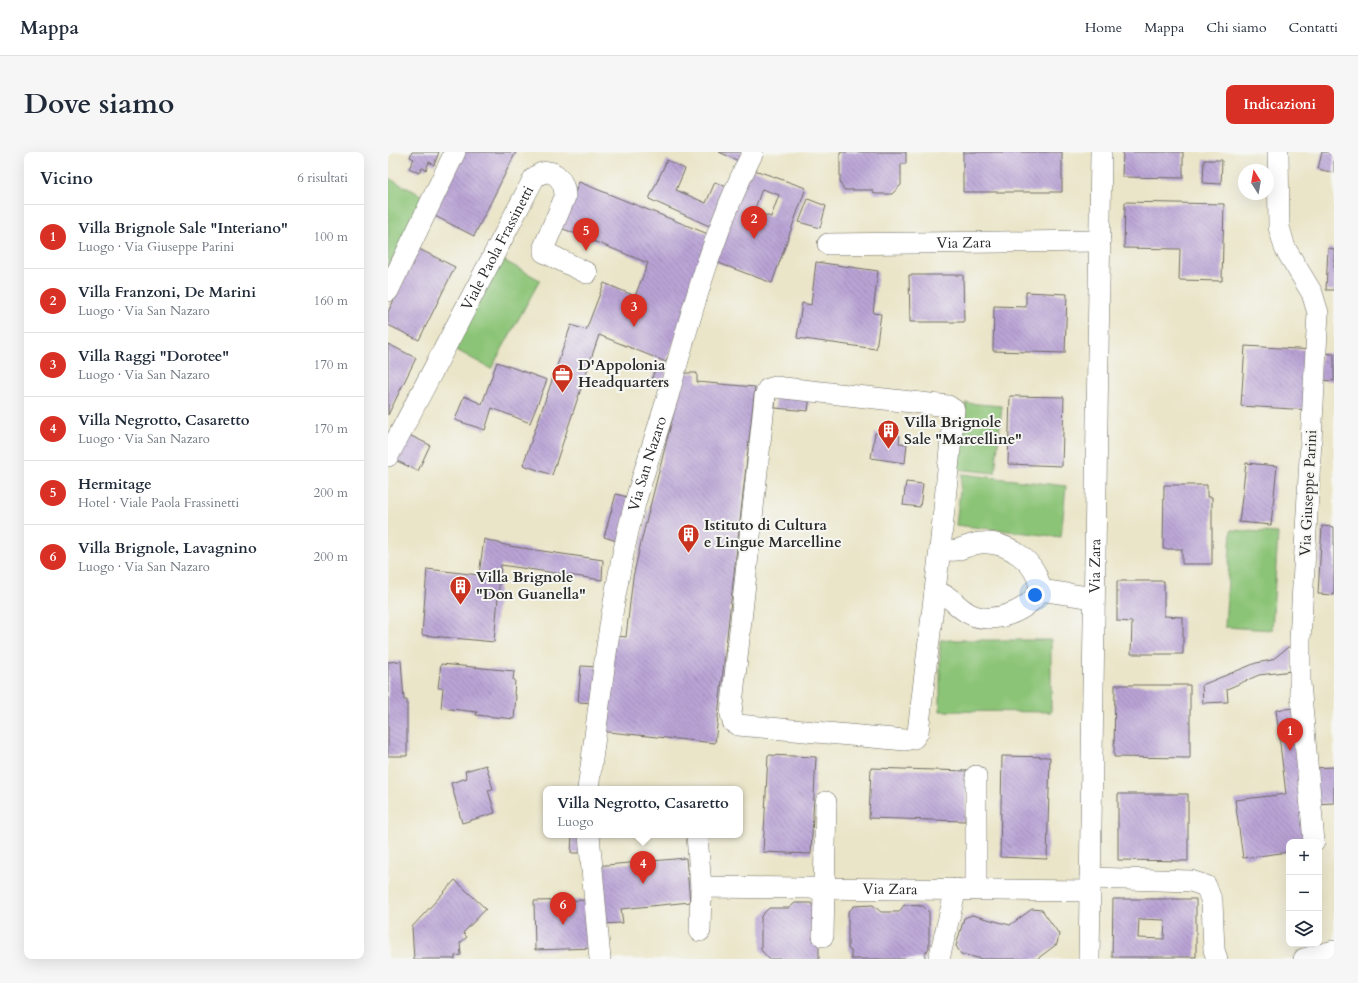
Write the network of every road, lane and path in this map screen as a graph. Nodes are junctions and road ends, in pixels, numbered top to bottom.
1 (455, 152) edge
2 (753, 152) edge
3 (1101, 152) edge
4 (1278, 152) edge
5 (1100, 241) junction
6 (828, 244) dead end
7 (587, 272) dead end
8 (388, 291) edge
9 (388, 456) edge
10 (940, 549) junction
11 (1040, 590) junction
12 (935, 592) junction
13 (1094, 598) junction
14 (976, 776) dead end
15 (588, 786) edge
16 (826, 802) dead end
17 (588, 838) edge
18 (697, 838) edge
19 (1314, 839) edge
20 (1090, 884) junction
21 (701, 887) junction
22 (824, 888) junction
23 (966, 889) junction
24 (700, 931) dead end
25 (823, 936) dead end
26 (1305, 947) edge
27 (1334, 951) edge
28 (600, 959) edge
29 (939, 959) edge
30 (1089, 959) edge
31 (1217, 959) edge
32 (1304, 959) edge

1 - 8 street
2 - 15 street, Via San Nazaro
3 - 5 street, Via Zara
4 - 19 street, Via Giuseppe Parini
5 - 6 street, Via Zara
5 - 13 street, Via Zara
7 - 9 street, Viale Paola Frassinetti
10 - 11 street
10 - 12 street
10 - 12 street
11 - 12 street
11 - 13 street
13 - 20 street, Via Zara
14 - 23 street
16 - 22 street
17 - 28 street
18 - 21 street
20 - 23 street, Via Zara
20 - 30 street, Via Zara
20 - 31 street
21 - 22 street, Via Zara
21 - 24 street
22 - 23 street, Via Zara
22 - 25 street
23 - 29 street
26 - 32 street
27 - 32 street

